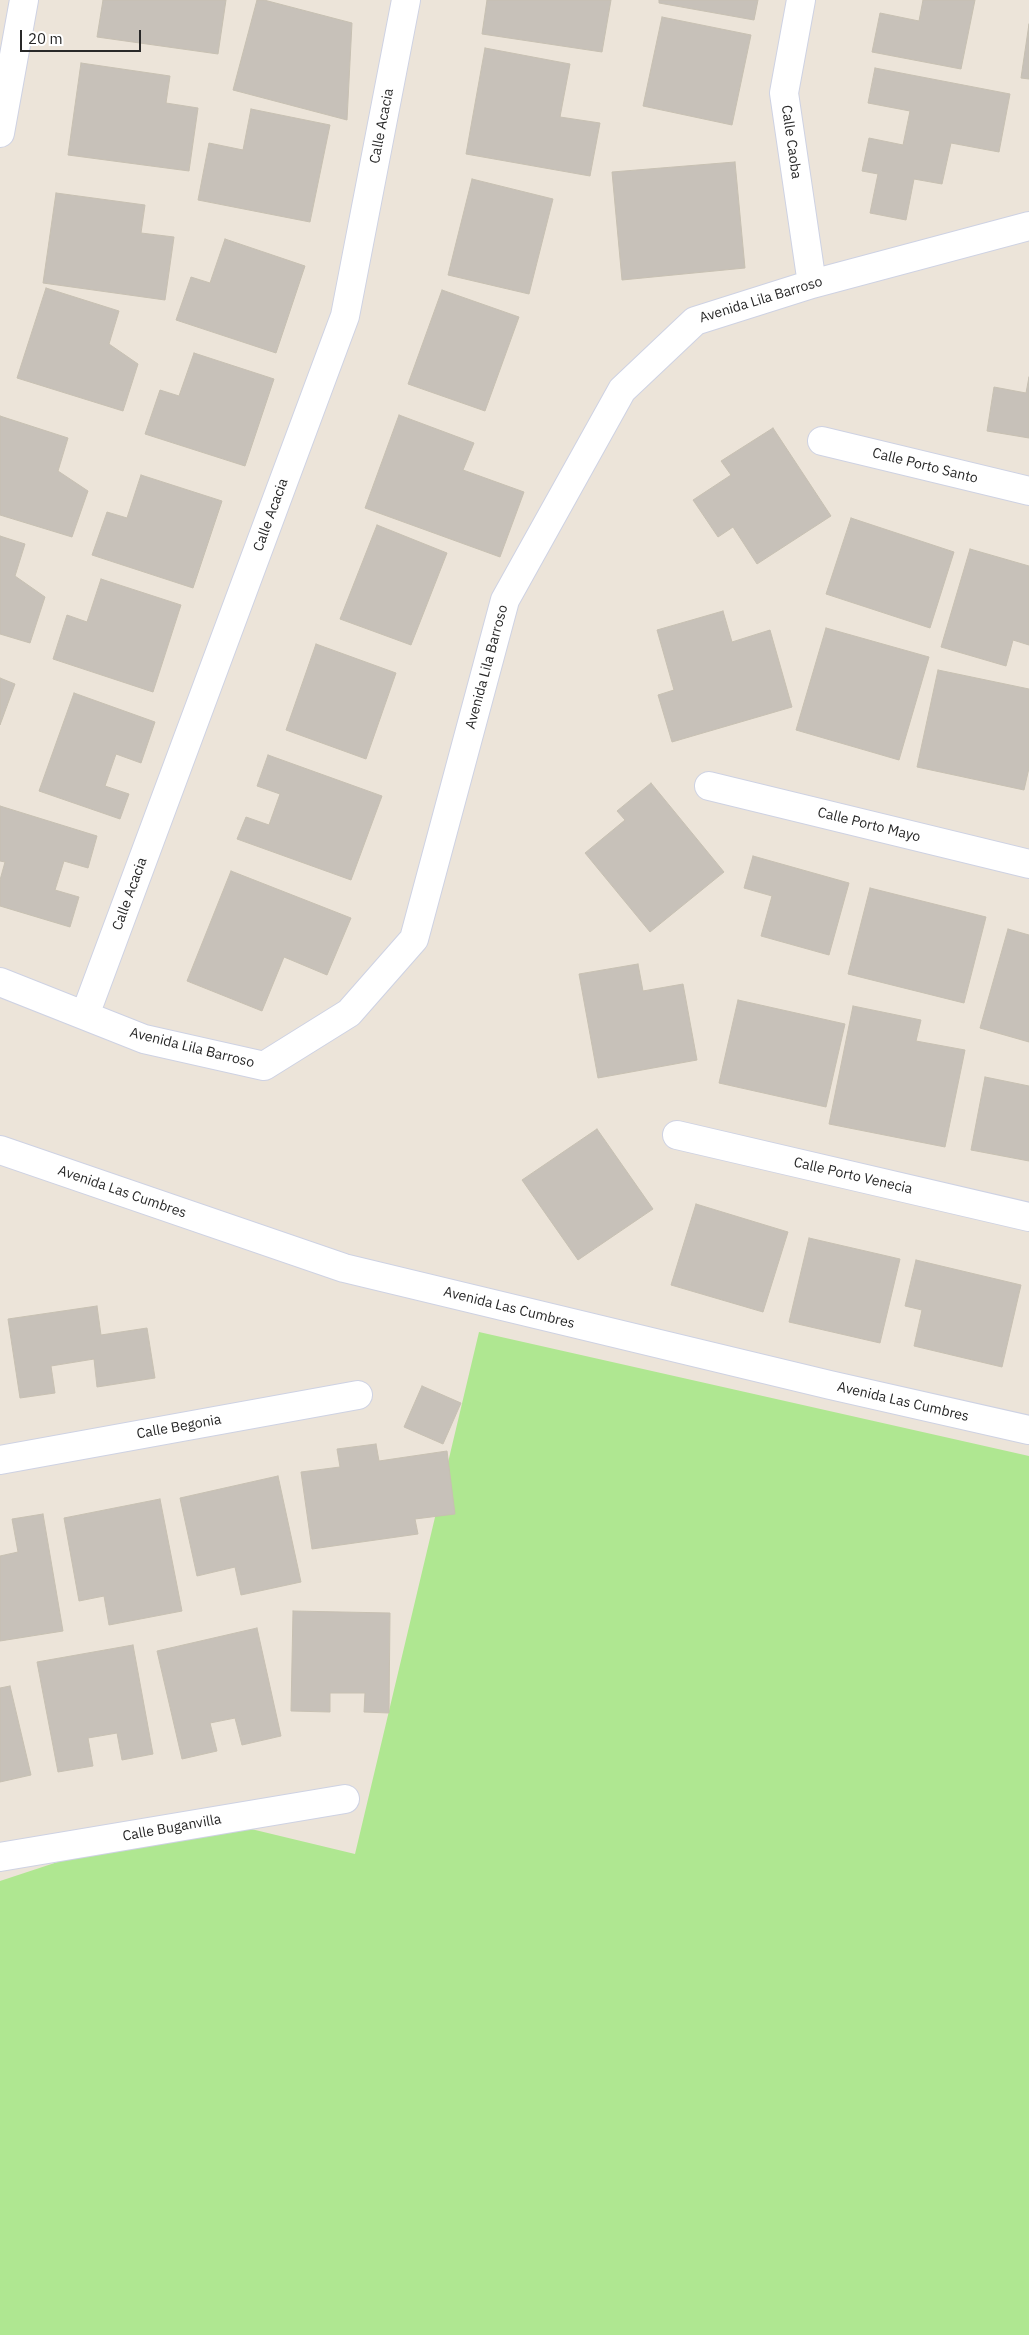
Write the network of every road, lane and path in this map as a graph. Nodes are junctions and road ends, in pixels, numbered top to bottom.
1 (24, 0) edge
2 (406, 0) edge
3 (801, 0) edge
4 (0, 133) edge
5 (1029, 226) edge
6 (812, 284) junction
7 (822, 440) dead end
8 (1029, 491) edge
9 (709, 786) dead end
10 (1029, 864) edge
11 (0, 982) edge
12 (85, 1015) junction
13 (677, 1135) dead end
14 (0, 1150) edge
15 (1029, 1216) edge
16 (358, 1395) dead end
17 (1029, 1430) edge
18 (0, 1460) edge
19 (345, 1798) dead end
20 (0, 1857) edge

1 - 4 street
2 - 12 street, Calle Acacia
3 - 6 street, Calle Caoba
5 - 6 street, Avenida Lila Barroso
6 - 12 street, Avenida Lila Barroso
7 - 8 street, Calle Porto Santo
9 - 10 street, Calle Porto Mayo
11 - 12 street, Avenida Lila Barroso
13 - 15 street, Calle Porto Venecia
14 - 17 street, Avenida Las Cumbres
16 - 18 street, Calle Begonia
19 - 20 street, Calle Buganvilla

